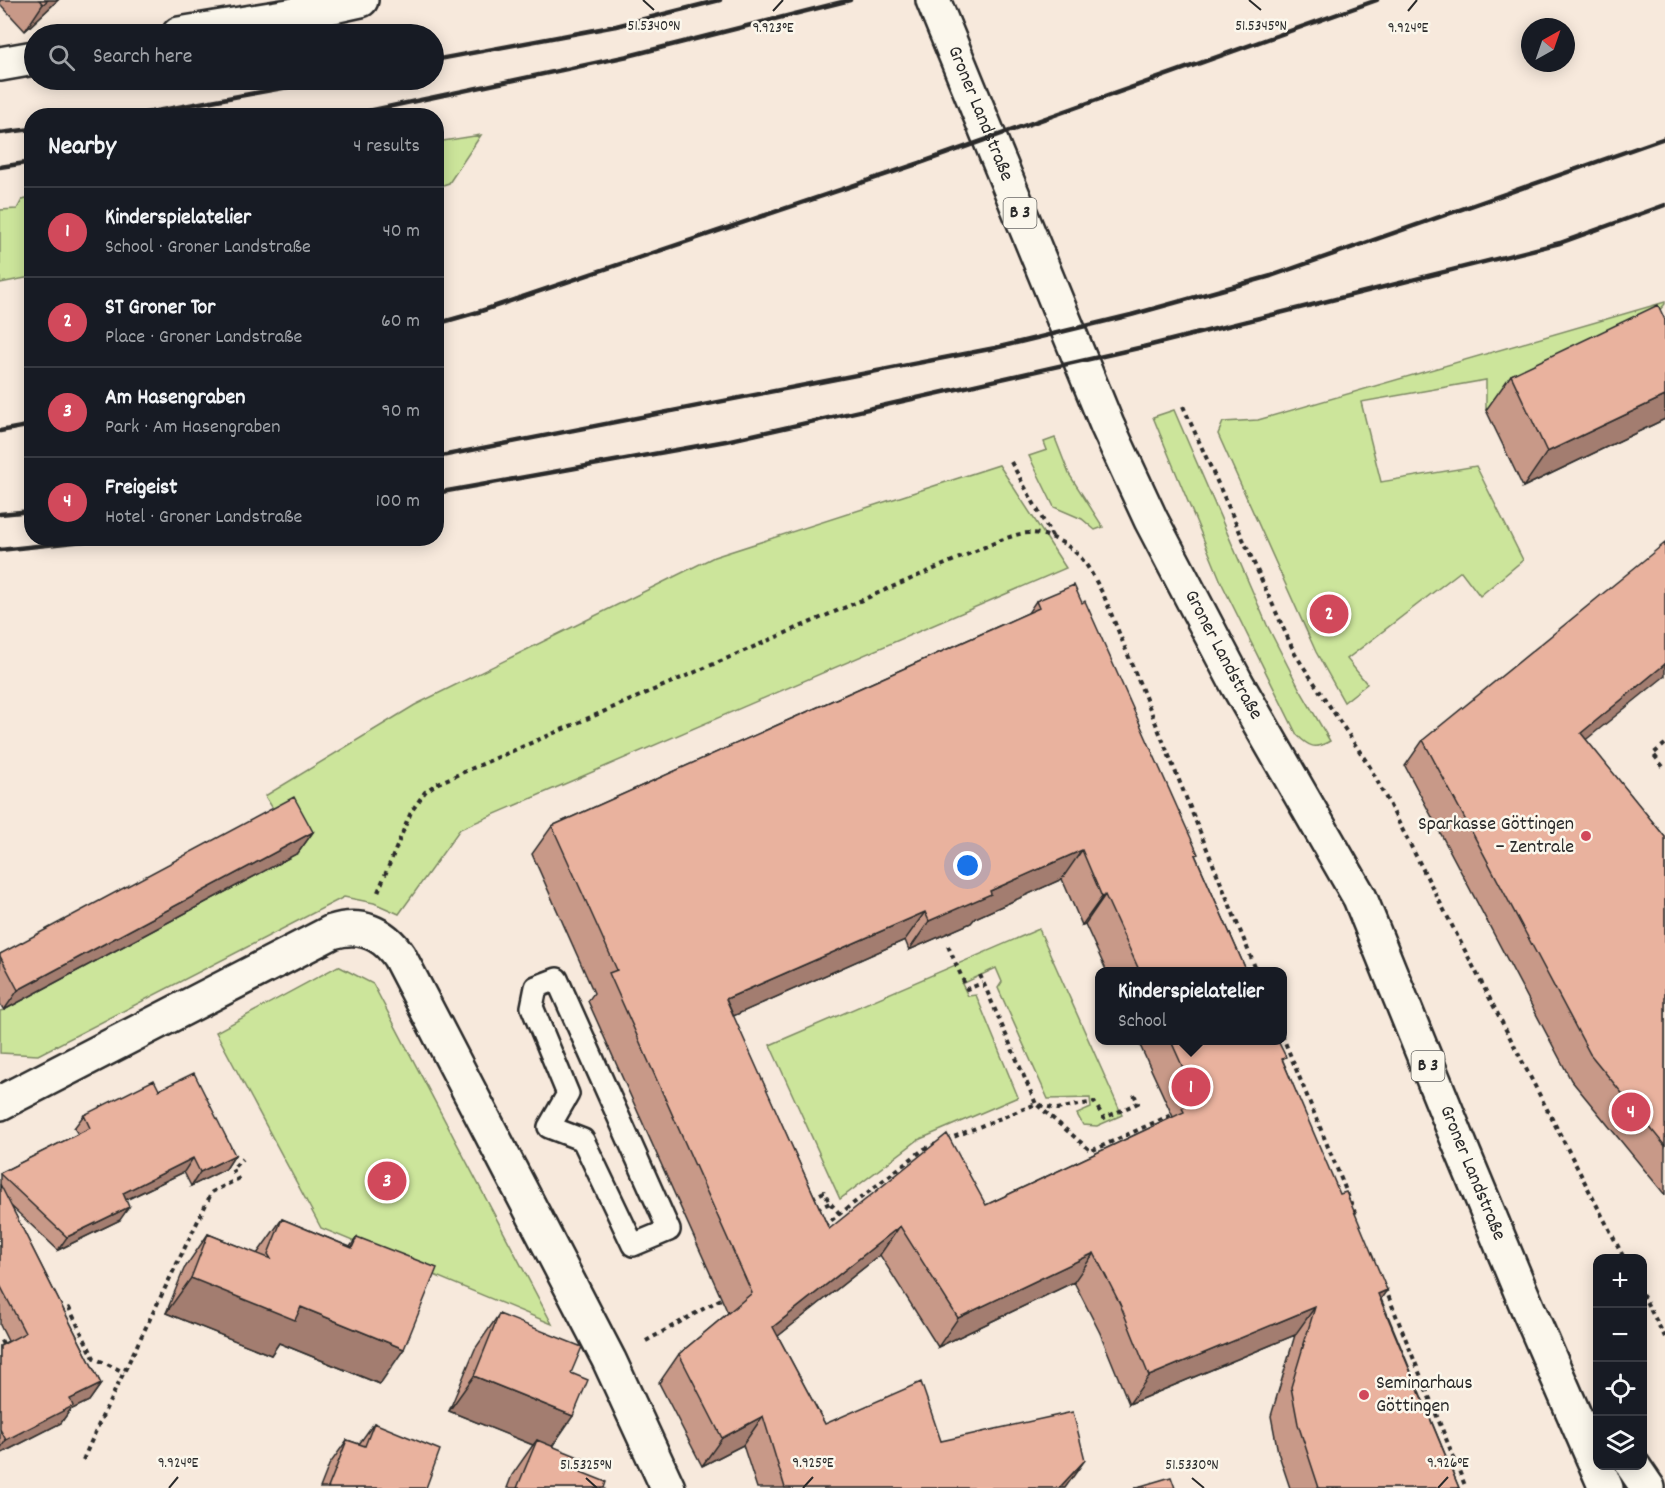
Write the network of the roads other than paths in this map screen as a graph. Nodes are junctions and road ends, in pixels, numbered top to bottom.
1 (361, 0) edge
2 (933, 0) edge
3 (240, 24) edge
4 (24, 60) edge
5 (0, 64) edge
6 (0, 1103) edge
7 (669, 1230) joint
8 (1526, 1304) junction
9 (1593, 1404) edge
10 (1636, 1470) edge
11 (668, 1488) edge
12 (1606, 1488) edge
13 (1648, 1488) edge

1 - 3 main road
2 - 8 main road, Groner Landstraße / B 3
4 - 5 main road
6 - 11 main road
7 - 7 lane
8 - 9 main road, Groner Landstraße / B 3
8 - 12 main road, Groner Landstraße / B 3
10 - 13 main road

